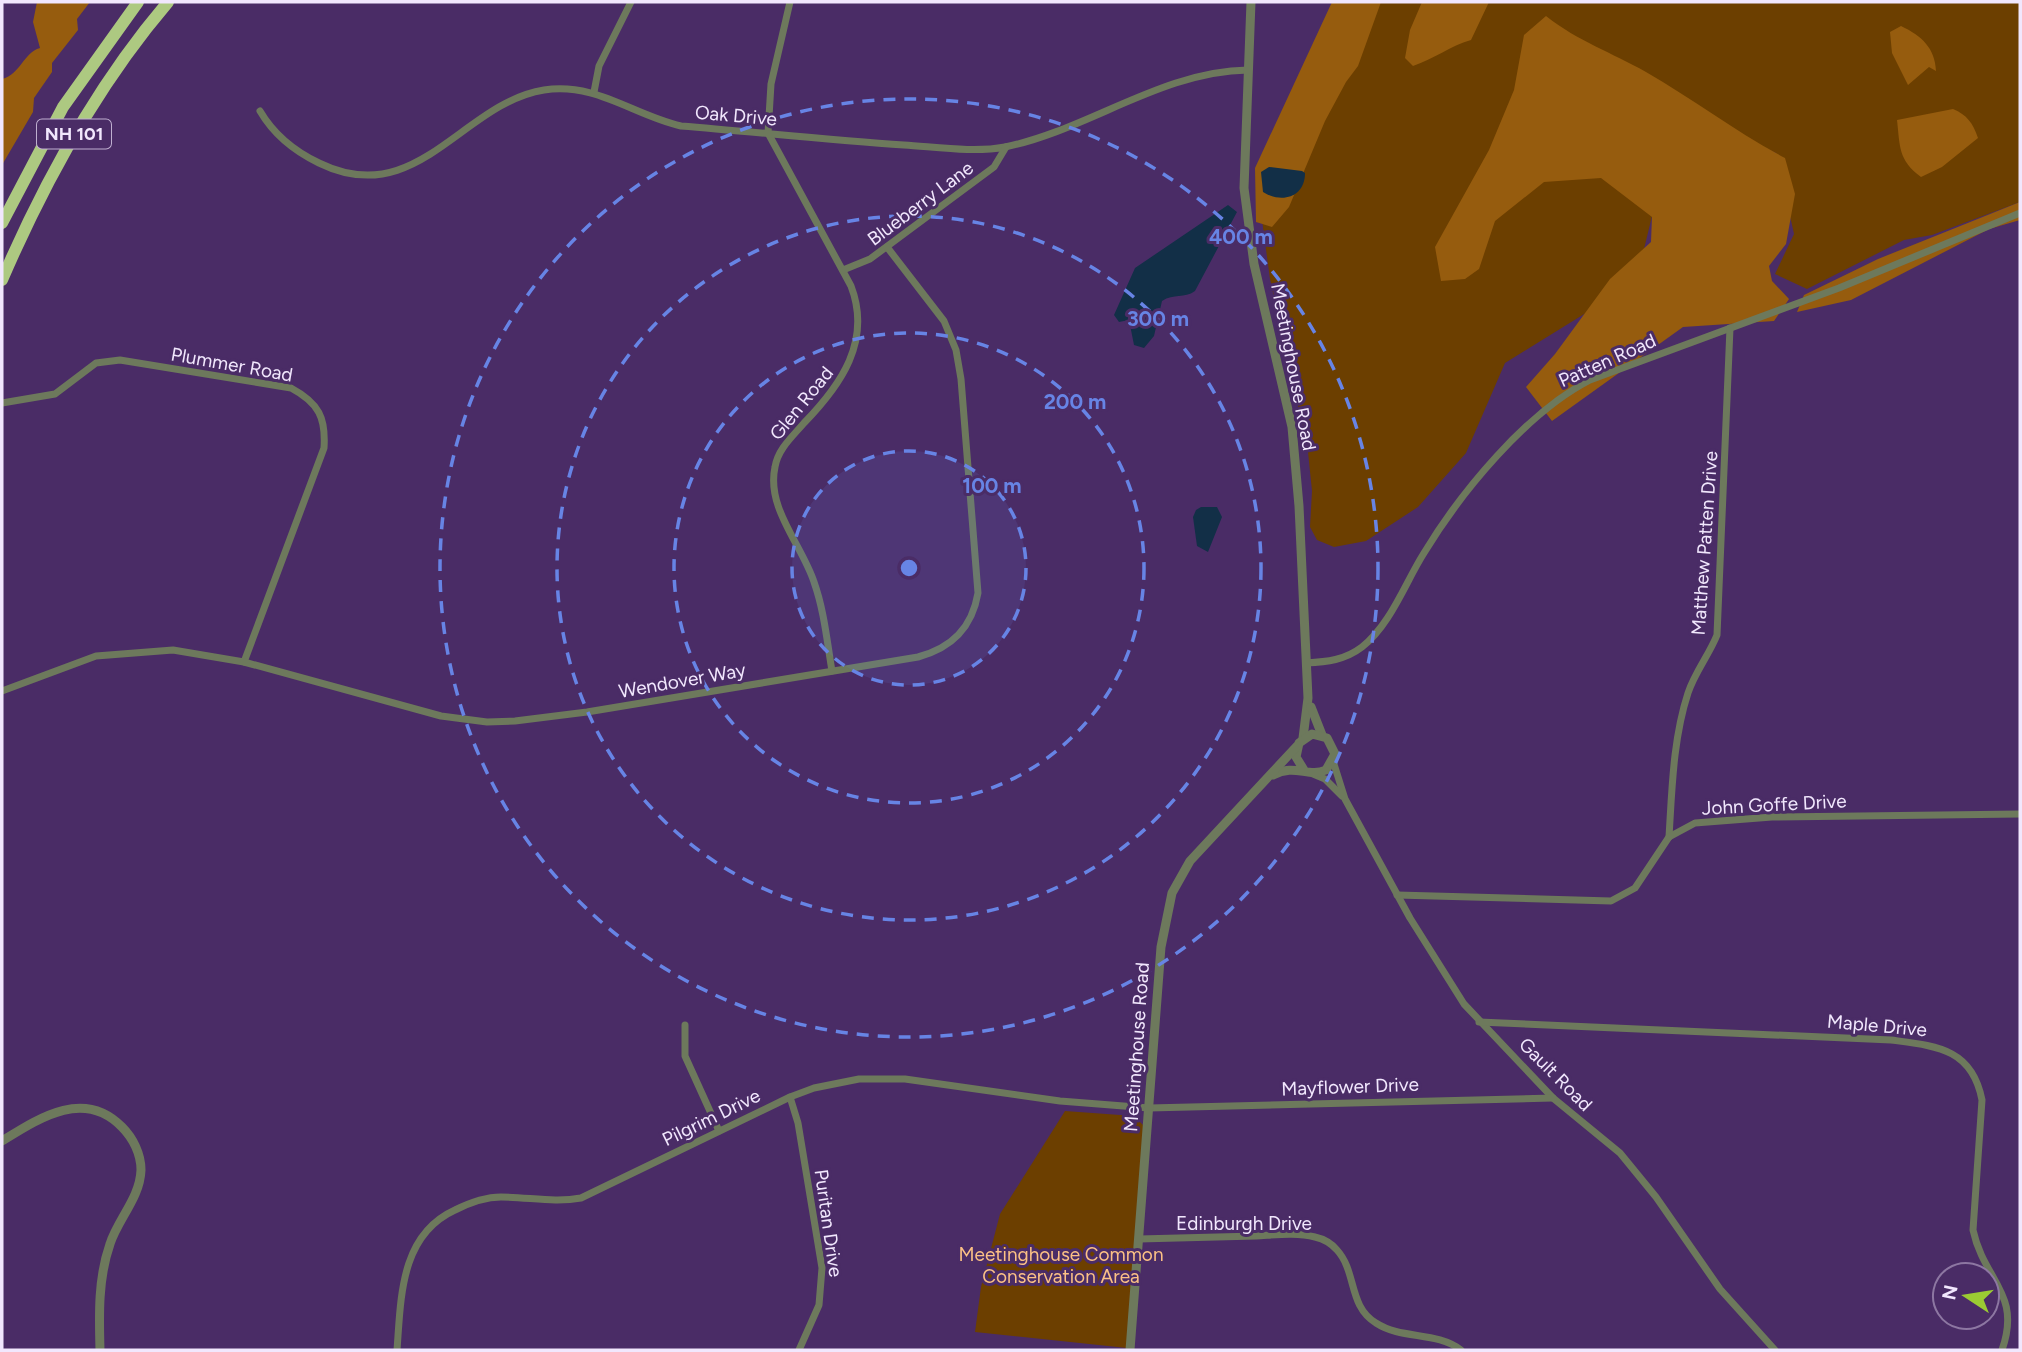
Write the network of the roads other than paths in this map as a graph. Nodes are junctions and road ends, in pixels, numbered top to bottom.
1 (138, 2) edge
2 (168, 2) edge
3 (631, 2) edge
4 (790, 2) edge
5 (1251, 2) edge
6 (1248, 70) junction
7 (594, 92) junction
8 (260, 111) dead end
9 (768, 133) junction
10 (1006, 147) junction
11 (2020, 213) edge
12 (2, 223) edge
13 (887, 247) junction
14 (843, 270) junction
15 (2, 280) edge
16 (1730, 328) junction
17 (2, 403) edge
18 (244, 663) junction
19 (1306, 663) junction
20 (832, 671) junction
21 (2, 691) edge
22 (1308, 698) junction
23 (1322, 735) junction
24 (1300, 742) junction
25 (1333, 761) junction
26 (1308, 772) junction
27 (1264, 781) junction
28 (1345, 799) junction
29 (2020, 814) edge
30 (1669, 837) junction
31 (1397, 895) junction
32 (1479, 1022) junction
33 (685, 1026) dead end
34 (790, 1097) junction
35 (1553, 1098) junction
36 (1149, 1108) junction
37 (719, 1131) junction
38 (2, 1141) edge
39 (1139, 1239) junction
40 (801, 1349) edge
41 (100, 1350) edge
42 (397, 1350) edge
43 (1130, 1350) edge
44 (1461, 1350) edge
45 (1775, 1350) edge
46 (2002, 1350) edge

1 - 12 highway, NH 101
2 - 15 highway, NH 101
3 - 7 street
4 - 9 street
5 - 6 street, Meetinghouse Road
6 - 10 street, Oak Drive
6 - 19 street, Meetinghouse Road
7 - 8 street, Oak Drive
7 - 9 street, Oak Drive
9 - 10 street, Oak Drive
9 - 14 street, Glen Road
10 - 13 street, Blueberry Lane
11 - 16 street, Patten Road
13 - 14 street, Blueberry Lane
13 - 20 street, Wendover Way
14 - 20 street, Glen Road
16 - 19 street, Patten Road
16 - 30 street, Matthew Patten Drive
17 - 18 street, Plummer Road
18 - 20 street, Wendover Way
18 - 21 street, Wendover Way
19 - 22 street, Meetinghouse Road
22 - 23 street, Meetinghouse Road
22 - 24 street, Meetinghouse Road
23 - 24 street
23 - 25 street, Meetinghouse Road
24 - 26 street, Meetinghouse Road
24 - 27 street, Meetinghouse Road
25 - 26 street, Meetinghouse Road
25 - 28 street, Gault Road
26 - 27 street, Meetinghouse Road
26 - 28 street, Gault Road
27 - 36 street, Meetinghouse Road
28 - 31 street, Gault Road
29 - 30 street, John Goffe Drive
30 - 31 street
31 - 32 street, Gault Road
32 - 35 street, Gault Road
32 - 46 street, Maple Drive
33 - 37 street
34 - 36 street, Pilgrim Drive
34 - 37 street, Pilgrim Drive
34 - 40 street, Puritan Drive
35 - 36 street, Mayflower Drive
35 - 45 street, Gault Road
36 - 39 street, Meetinghouse Road
37 - 42 street, Pilgrim Drive
38 - 41 street
39 - 43 street, Meetinghouse Road
39 - 44 street, Edinburgh Drive

